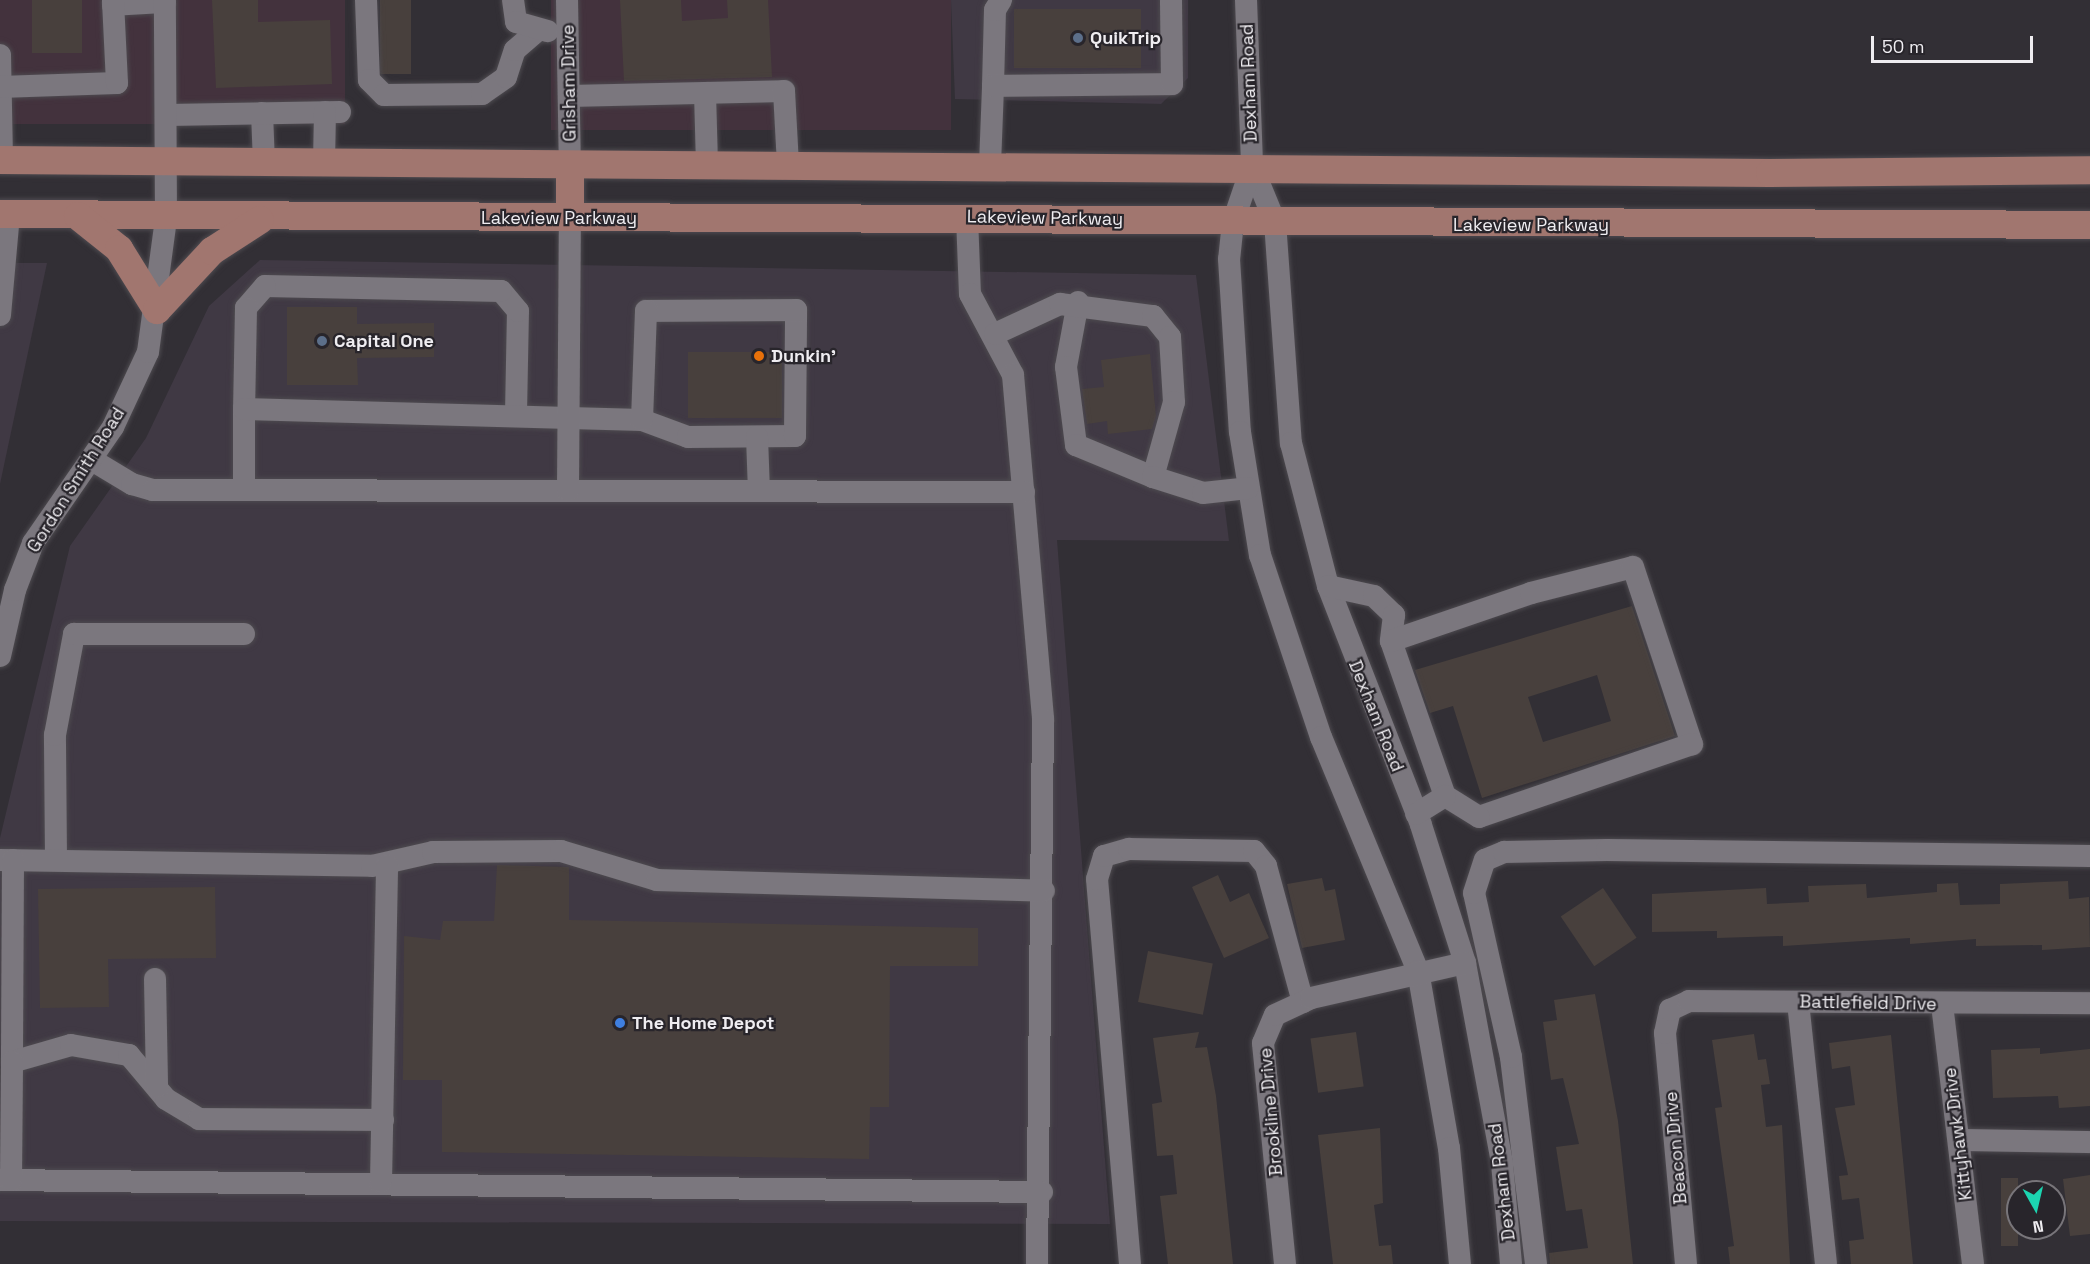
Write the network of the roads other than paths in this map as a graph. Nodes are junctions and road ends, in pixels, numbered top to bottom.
1 (366, 0) edge
2 (513, 0) edge
3 (567, 0) edge
4 (1001, 0) edge
5 (1171, 0) edge
6 (1246, 0) edge
7 (165, 1) edge
8 (113, 2) edge
9 (568, 31) junction
10 (536, 32) junction
11 (0, 55) edge
12 (993, 86) junction
13 (0, 87) edge
14 (705, 93) junction
15 (569, 96) junction
16 (262, 113) junction
17 (168, 115) junction
18 (1, 160) edge
19 (168, 163) junction
20 (264, 163) junction
21 (324, 163) junction
22 (707, 164) junction
23 (788, 164) junction
24 (570, 165) junction
25 (990, 165) junction
26 (1252, 166) junction
27 (2090, 170) edge
28 (4, 214) edge
29 (78, 216) junction
30 (570, 217) junction
31 (967, 217) junction
32 (166, 219) junction
33 (260, 220) junction
34 (1233, 222) junction
35 (1275, 222) junction
36 (2090, 225) edge
37 (1078, 302) junction
38 (157, 310) junction
39 (0, 315) edge
40 (995, 334) junction
41 (244, 409) junction
42 (516, 414) junction
43 (570, 416) junction
44 (642, 420) junction
45 (757, 437) junction
46 (92, 460) junction
47 (1154, 477) junction
48 (1248, 488) junction
49 (244, 490) junction
50 (567, 490) junction
51 (759, 491) junction
52 (1024, 492) junction
53 (1328, 586) junction
54 (244, 634) dead end
55 (1390, 641) junction
56 (0, 656) edge
57 (1445, 796) junction
58 (1416, 814) junction
59 (2090, 856) edge
60 (56, 859) junction
61 (7, 860) edge
62 (387, 865) junction
63 (1044, 891) junction
64 (1465, 963) junction
65 (1418, 971) junction
66 (155, 979) dead end
67 (1303, 1002) junction
68 (1798, 1002) junction
69 (2090, 1003) edge
70 (1942, 1004) junction
71 (1665, 1033) joint
72 (12, 1062) junction
73 (157, 1087) junction
74 (382, 1120) junction
75 (1959, 1140) junction
76 (2090, 1142) edge
77 (6, 1180) edge
78 (381, 1182) junction
79 (1042, 1192) junction
80 (1037, 1264) edge
81 (1130, 1264) edge
82 (1285, 1264) edge
83 (1460, 1264) edge
84 (1511, 1264) edge
85 (1536, 1264) edge
86 (1686, 1264) edge
87 (1826, 1264) edge
88 (1974, 1264) edge

1 - 10 street
2 - 10 street
3 - 9 street, Grisham Drive
4 - 12 street
5 - 12 street
6 - 26 street, Dexham Road
7 - 8 street
7 - 17 street, Gordon Smith Road
8 - 13 street
9 - 10 street
9 - 15 street, Grisham Drive
11 - 13 street
12 - 25 street
13 - 18 street
14 - 15 street
14 - 22 street
14 - 23 street
15 - 24 street, Grisham Drive
16 - 17 street
16 - 20 street
16 - 21 street
17 - 19 street, Gordon Smith Road
18 - 19 main road
19 - 20 main road
19 - 32 street, Gordon Smith Road
20 - 21 main road
21 - 24 main road
22 - 23 main road
22 - 24 main road
23 - 25 main road
24 - 30 main road
25 - 26 main road
26 - 27 main road
26 - 34 street, Dexham Road
26 - 35 street, Dexham Road
28 - 29 main road, Lakeview Parkway
28 - 39 street
29 - 32 main road, Lakeview Parkway
29 - 38 main road
30 - 31 main road, Lakeview Parkway
30 - 33 main road, Lakeview Parkway
30 - 43 street
31 - 34 main road, Lakeview Parkway
31 - 40 street
32 - 33 main road, Lakeview Parkway
32 - 38 street, Gordon Smith Road
33 - 38 main road
34 - 35 main road, Lakeview Parkway
34 - 48 street, Dexham Road
35 - 36 main road, Lakeview Parkway
35 - 53 street, Dexham Road
37 - 40 street
37 - 47 street
37 - 47 street
38 - 46 street, Gordon Smith Road
40 - 52 street
41 - 42 street
41 - 42 street
41 - 49 street
42 - 43 street
43 - 44 street
43 - 50 street
44 - 45 street
44 - 45 street
45 - 51 street
46 - 49 street
46 - 56 street, Gordon Smith Road
47 - 48 street
48 - 65 street, Dexham Road
49 - 50 street
50 - 51 street
51 - 52 street
52 - 63 street
53 - 55 street
53 - 58 street, Dexham Road
54 - 60 street
55 - 57 street
55 - 57 street
57 - 58 street
58 - 64 street, Dexham Road
59 - 85 street
60 - 61 street
60 - 62 street
61 - 72 street
62 - 63 street
62 - 74 street
63 - 79 street
64 - 65 street, Brookline Drive
64 - 84 street, Dexham Road
65 - 67 street, Brookline Drive
65 - 83 street, Dexham Road
66 - 73 street
67 - 81 street
67 - 82 street, Brookline Drive
68 - 70 street, Battlefield Drive
68 - 71 street, Battlefield Drive
68 - 87 street
69 - 70 street, Battlefield Drive
70 - 75 street, Kittyhawk Drive
71 - 86 street, Beacon Drive
72 - 73 street
72 - 77 street
73 - 74 street
74 - 78 street
75 - 76 street
75 - 88 street, Kittyhawk Drive
77 - 78 street
78 - 79 street
79 - 80 street

